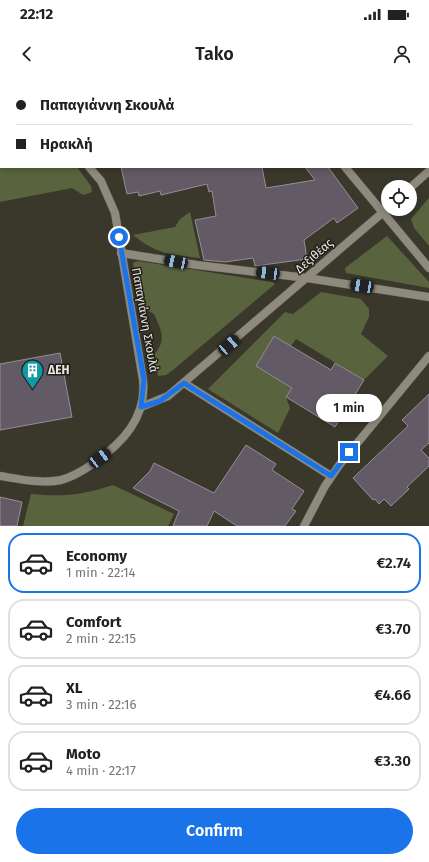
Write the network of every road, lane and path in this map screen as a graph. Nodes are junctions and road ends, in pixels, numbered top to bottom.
1 (90, 168) edge
2 (346, 168) edge
3 (429, 171) edge
4 (417, 182) edge
5 (381, 206) edge
6 (381, 213) edge
7 (390, 216) edge
8 (121, 253) junction
9 (429, 268) edge
10 (307, 278) junction
11 (429, 297) edge
12 (429, 356) edge
13 (184, 383) junction
14 (141, 407) junction
15 (0, 476) edge
16 (331, 476) junction
17 (304, 526) edge

1 - 8 street, Παπαγιάννη Σκουλά
2 - 5 street
3 - 4 street
6 - 10 street, Δεξιθέας
7 - 9 street
8 - 10 street
8 - 14 street, Παπαγιάννη Σκουλά
10 - 11 street
10 - 13 street, Δεξιθέας
12 - 16 street
13 - 14 street, Δεξιθέας
13 - 16 street
14 - 15 street, Παπαγιάννη Σκουλά
16 - 17 street

